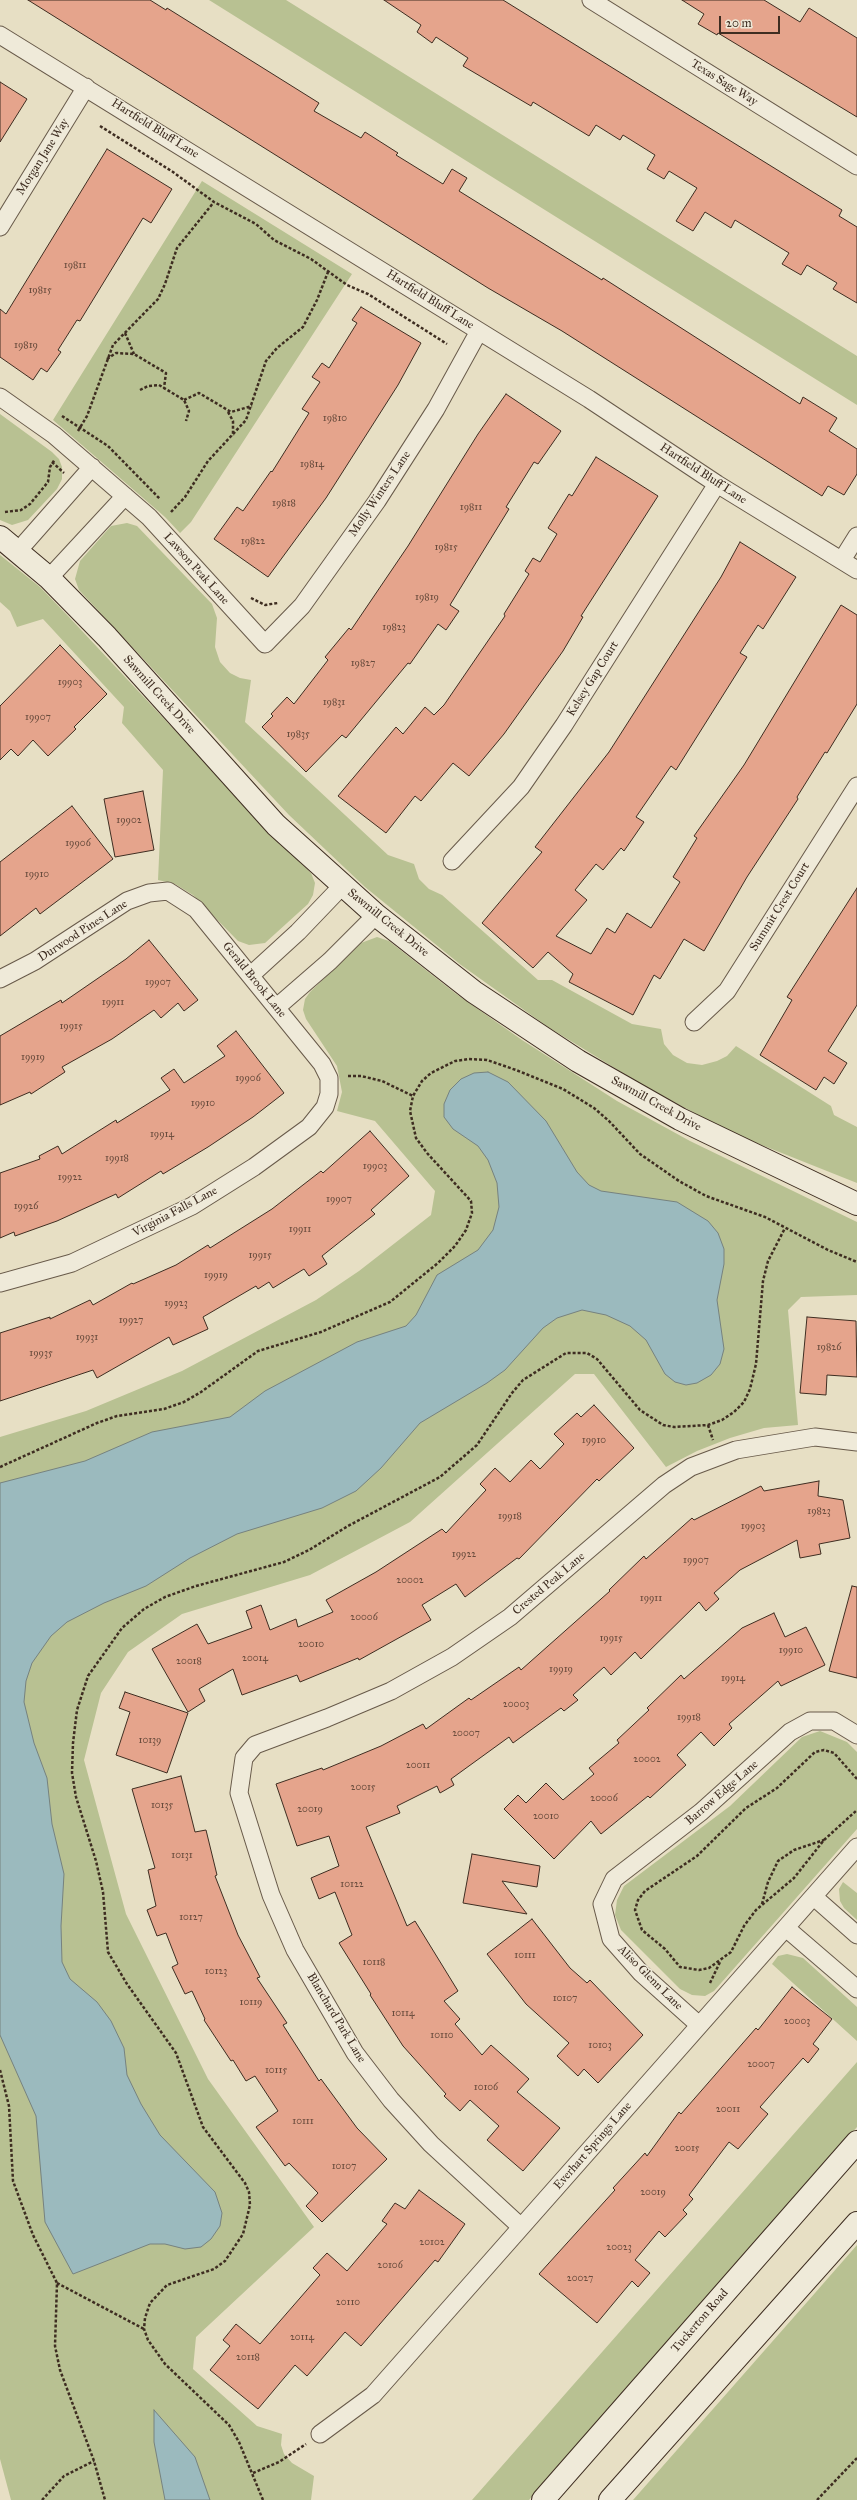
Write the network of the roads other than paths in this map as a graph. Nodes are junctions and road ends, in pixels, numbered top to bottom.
1 (591, 0) edge
2 (0, 35) edge
3 (86, 87) junction
4 (857, 166) edge
5 (0, 227) edge
6 (479, 331) junction
7 (0, 397) edge
8 (92, 467) junction
9 (717, 484) junction
10 (125, 496) junction
11 (857, 536) edge
12 (0, 537) edge
13 (18, 551) junction
14 (842, 560) junction
15 (857, 570) edge
16 (49, 578) junction
17 (265, 644) joint
18 (857, 786) edge
19 (452, 861) dead end
20 (343, 885) junction
21 (168, 891) joint
22 (376, 915) junction
23 (251, 975) junction
24 (0, 979) edge
25 (277, 1007) junction
26 (694, 1022) dead end
27 (329, 1078) joint
28 (857, 1204) edge
29 (0, 1283) edge
30 (857, 1442) edge
31 (857, 1735) edge
32 (244, 1758) joint
33 (857, 1847) edge
34 (814, 1897) junction
35 (602, 1904) joint
36 (786, 1928) junction
37 (857, 1935) edge
38 (857, 1989) edge
39 (699, 2025) junction
40 (857, 2142) edge
41 (857, 2223) edge
42 (521, 2227) junction
43 (320, 2434) road end
44 (543, 2500) edge
45 (610, 2500) edge

1 - 4 street, Texas Sage Way
2 - 3 street, Hartfield Bluff Lane
3 - 5 street, Morgan Jane Way
3 - 6 street, Hartfield Bluff Lane
6 - 9 street, Hartfield Bluff Lane
6 - 17 street, Molly Winters Lane
7 - 8 street, Lawson Peak Lane
8 - 10 street, Lawson Peak Lane
8 - 13 street
9 - 14 street, Hartfield Bluff Lane
9 - 19 street, Kelsey Gap Court
10 - 16 street
10 - 17 street, Lawson Peak Lane
11 - 14 street
12 - 13 street, Sawmill Creek Drive
13 - 16 street, Sawmill Creek Drive
14 - 15 street, Hartfield Bluff Lane
16 - 20 street, Sawmill Creek Drive
18 - 26 street, Summit Crest Court
20 - 22 street, Sawmill Creek Drive
20 - 23 street
21 - 23 street, Gerald Brook Lane
21 - 24 street, Durwood Pines Lane
22 - 25 street
22 - 28 street, Sawmill Creek Drive
23 - 25 street, Gerald Brook Lane
25 - 27 street, Gerald Brook Lane
27 - 29 street, Virginia Falls Lane
30 - 32 street, Crested Peak Lane
31 - 35 street, Barrow Edge Lane
32 - 42 street, Blanchard Park Lane
33 - 34 street, Everhart Springs Lane
34 - 36 street, Everhart Springs Lane
34 - 37 street
35 - 39 street, Aliso Glenn Lane
36 - 38 street
36 - 39 street, Everhart Springs Lane
39 - 42 street, Everhart Springs Lane
40 - 44 street, Tuckerton Road
41 - 45 street
42 - 43 street, Everhart Springs Lane

